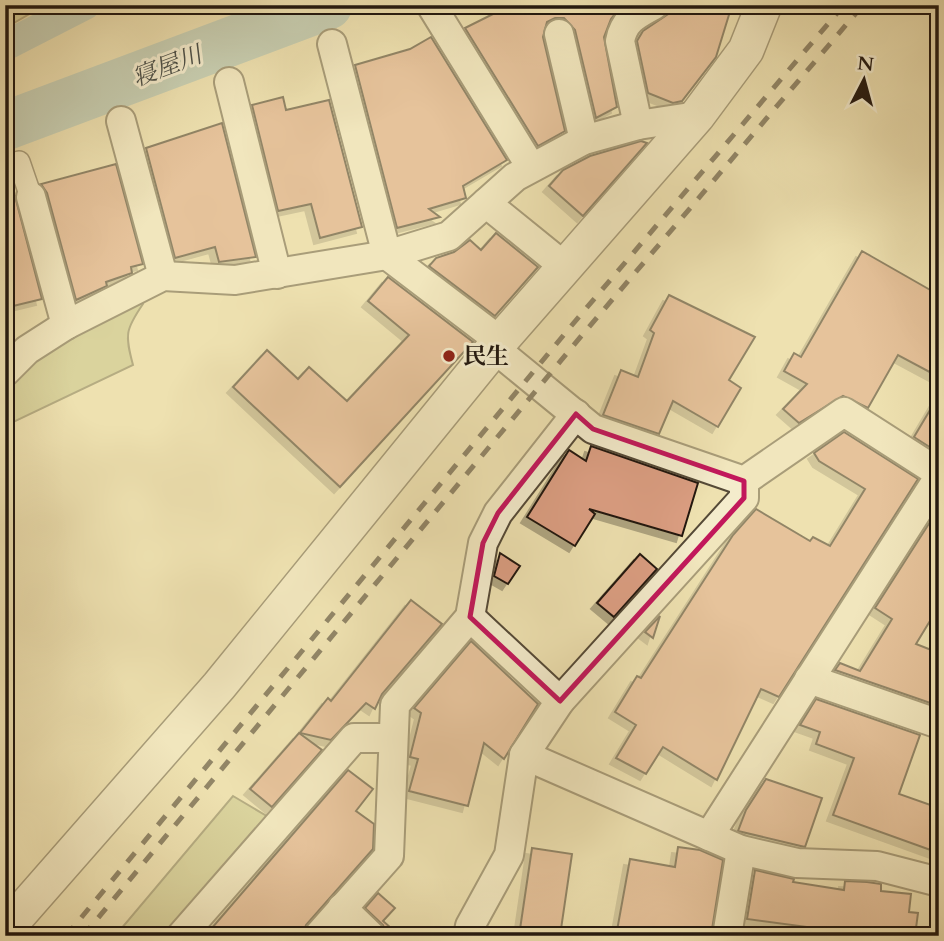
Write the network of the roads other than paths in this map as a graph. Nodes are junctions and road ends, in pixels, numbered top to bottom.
1 (432, 5) edge
2 (654, 5) edge
3 (764, 5) edge
4 (559, 34) dead end
5 (332, 44) dead end
6 (229, 82) dead end
7 (697, 116) junction
8 (121, 121) dead end
9 (638, 125) junction
10 (584, 140) junction
11 (19, 162) dead end
12 (531, 167) junction
13 (31, 197) joint
14 (486, 203) junction
15 (387, 254) junction
16 (565, 267) junction
17 (277, 275) junction
18 (163, 276) junction
19 (66, 325) junction
20 (497, 344) junction
21 (5, 372) edge
22 (576, 414) junction
23 (939, 475) edge
24 (744, 481) junction
25 (470, 617) junction
26 (809, 679) junction
27 (560, 701) junction
28 (939, 724) edge
29 (393, 738) junction
30 (524, 755) junction
31 (709, 836) junction
32 (741, 850) junction
33 (939, 882) edge
34 (342, 908) junction
35 (5, 930) edge
36 (192, 932) edge
37 (318, 936) edge
38 (371, 936) edge
39 (468, 936) edge
40 (727, 936) edge

1 - 12 street
2 - 9 street
3 - 7 street
4 - 10 street
5 - 15 street
6 - 17 street
7 - 9 street
7 - 16 street
8 - 18 street
9 - 10 street
10 - 12 street
11 - 13 street
12 - 14 street
13 - 19 street
14 - 15 street
14 - 16 street
15 - 17 street
15 - 20 street
16 - 20 street
17 - 18 street
18 - 19 street
19 - 21 street
20 - 22 street
20 - 35 street
22 - 24 street
22 - 25 street
23 - 24 street
23 - 26 street
24 - 27 street
25 - 27 street
25 - 29 street
26 - 28 street
26 - 31 street
27 - 30 street
29 - 34 street
29 - 36 street
30 - 31 street
30 - 39 street
31 - 32 street
32 - 33 street
32 - 40 street
34 - 37 street
34 - 38 street

